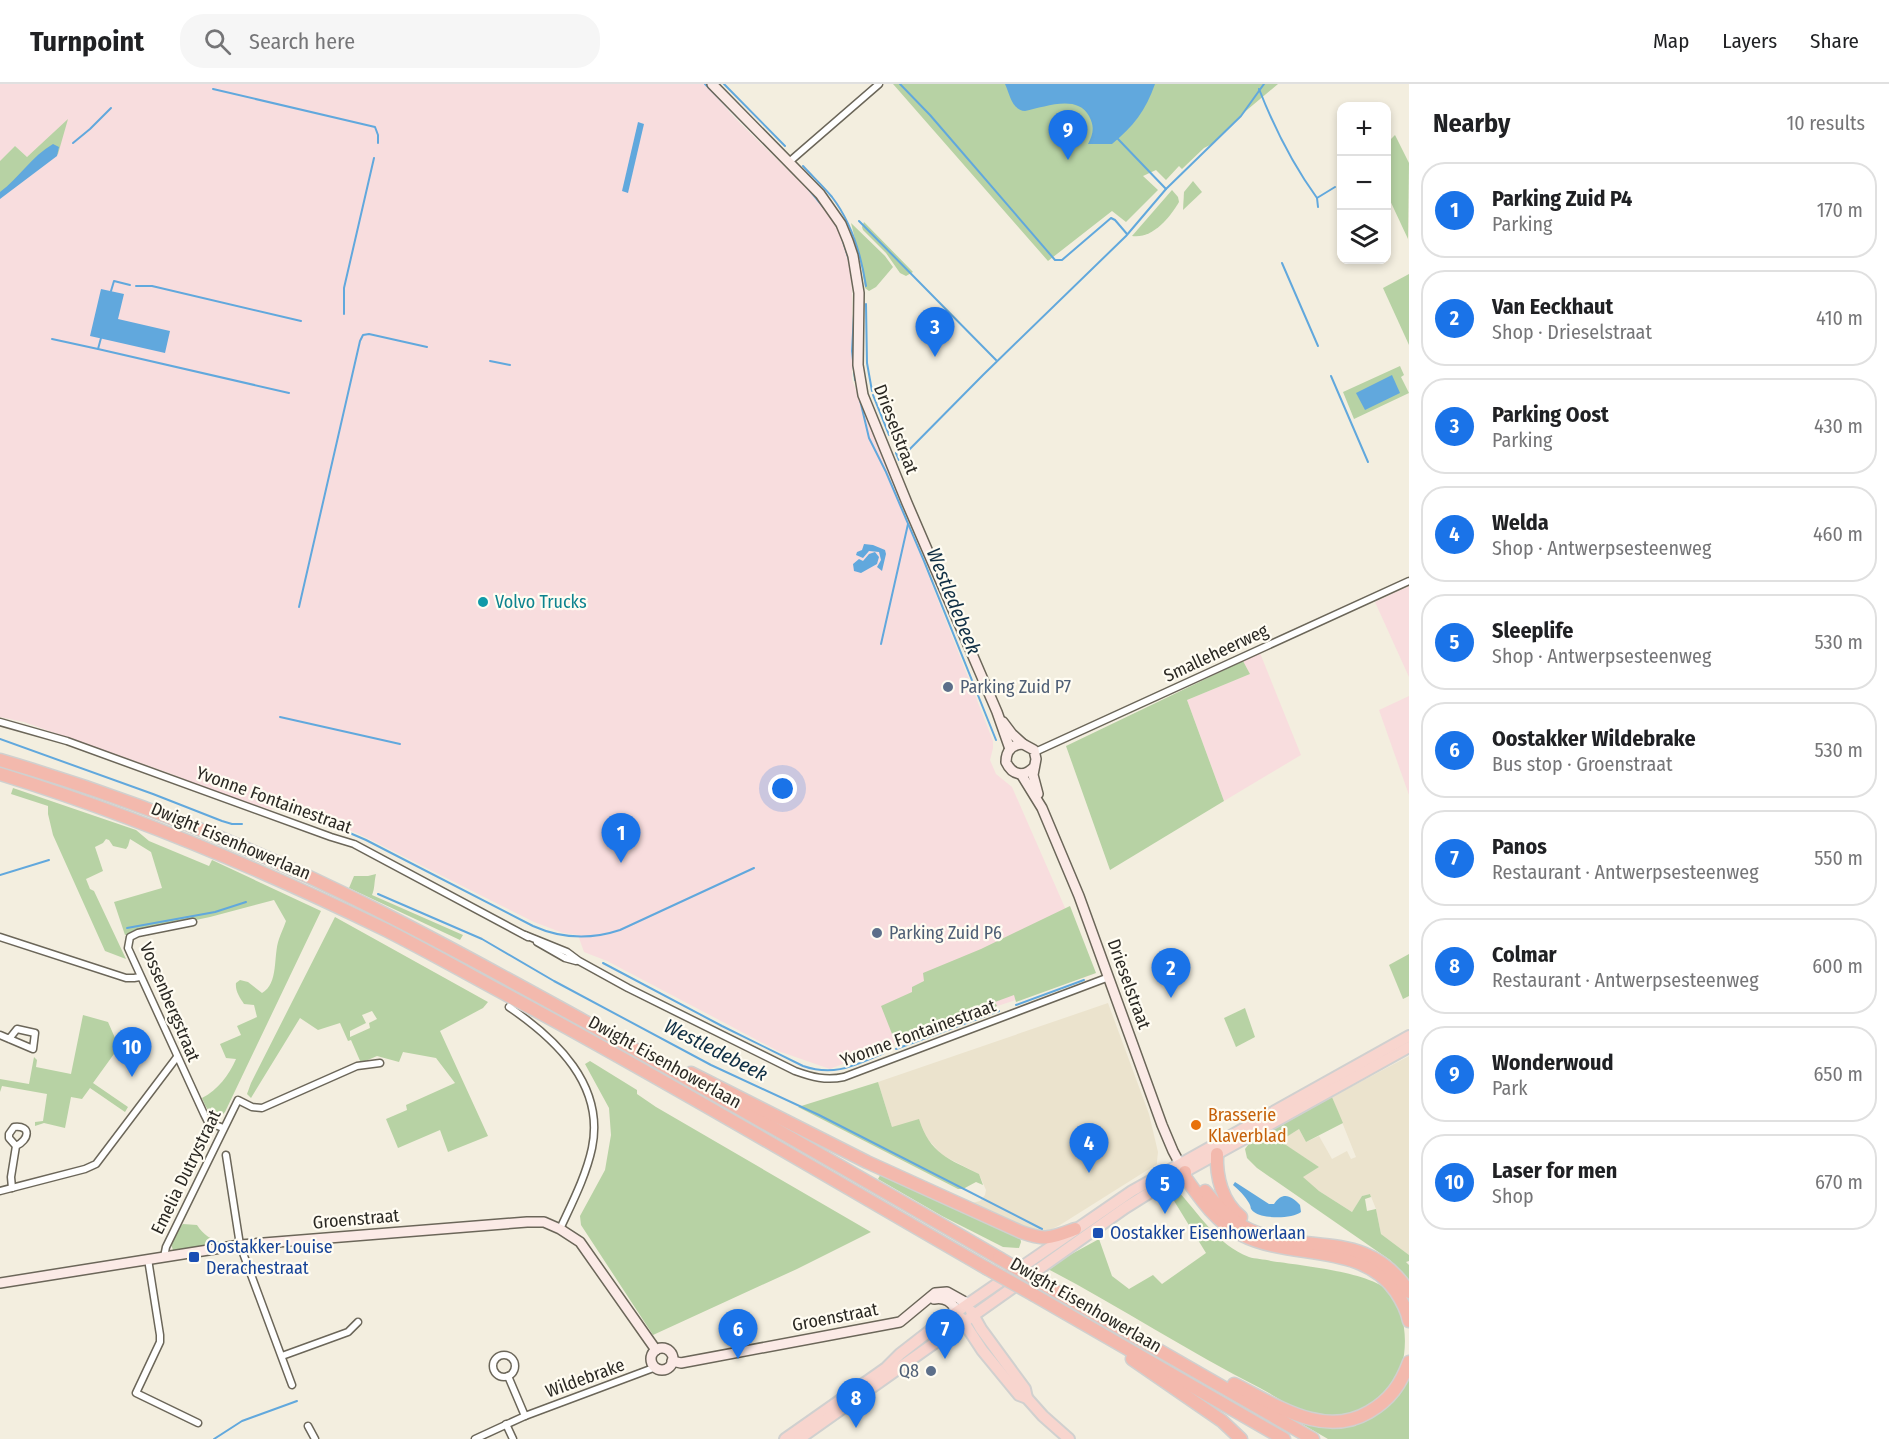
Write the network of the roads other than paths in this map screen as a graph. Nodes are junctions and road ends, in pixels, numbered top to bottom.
1 (712, 84) edge
2 (879, 84) edge
3 (789, 162) junction
4 (1409, 581) edge
5 (997, 712) junction
6 (0, 722) edge
7 (1023, 744) junction
8 (1010, 749) junction
9 (1035, 752) junction
10 (0, 760) edge
11 (1034, 767) junction
12 (0, 774) edge
13 (1021, 774) junction
14 (1042, 808) junction
15 (193, 922) dead end
16 (0, 937) edge
17 (140, 977) junction
18 (1109, 977) junction
19 (509, 1007) dead end
20 (0, 1035) edge
21 (1409, 1036) edge
22 (9, 1039) dead end
23 (1409, 1047) edge
24 (634, 1050) junction
25 (177, 1057) junction
26 (380, 1063) dead end
27 (1330, 1086) junction
28 (223, 1128) junction
29 (16, 1146) dead end
30 (1217, 1154) junction
31 (226, 1155) dead end
32 (1182, 1168) junction
33 (12, 1188) junction
34 (0, 1191) edge
35 (560, 1229) junction
36 (1075, 1229) junction
37 (1265, 1236) junction
38 (240, 1245) junction
39 (164, 1257) junction
40 (148, 1259) junction
41 (0, 1282) edge
42 (1409, 1292) edge
43 (925, 1300) junction
44 (971, 1310) junction
45 (957, 1312) junction
46 (1409, 1321) edge
47 (358, 1322) dead end
48 (963, 1322) junction
49 (1107, 1336) junction
50 (656, 1350) junction
51 (282, 1356) junction
52 (672, 1361) junction
53 (1409, 1362) edge
54 (656, 1367) junction
55 (1204, 1375) junction
56 (508, 1376) dead end
57 (292, 1385) dead end
58 (1028, 1398) junction
59 (525, 1416) junction
60 (198, 1423) dead end
61 (506, 1424) junction
62 (308, 1426) dead end
63 (315, 1439) edge
64 (476, 1439) edge
65 (513, 1439) edge
66 (786, 1439) edge
67 (799, 1439) edge
68 (1069, 1439) edge
69 (1241, 1439) edge
70 (1284, 1439) edge
71 (1313, 1439) edge

1 - 3 street, Drieselstraat
2 - 3 street
3 - 5 street, Drieselstraat
4 - 9 street, Smalleheerweg
5 - 7 street, Drieselstraat
5 - 8 street, Drieselstraat
6 - 18 street, Yvonne Fontainestraat
7 - 8 street
7 - 9 street, Drieselstraat
8 - 13 street, Drieselstraat
9 - 11 street, Drieselstraat
10 - 24 highway, Dwight Eisenhowerlaan
11 - 13 street
11 - 14 street, Drieselstraat
12 - 49 highway, Dwight Eisenhowerlaan, bridge
13 - 14 street, Drieselstraat
14 - 18 street, Drieselstraat
15 - 17 street, Vossenbergstraat
16 - 17 street
17 - 25 street, Vossenbergstraat
18 - 32 street, Drieselstraat
19 - 35 street
20 - 22 street
21 - 27 main road
23 - 27 main road
24 - 36 highway
24 - 55 highway, Dwight Eisenhowerlaan, bridge
25 - 28 street, Vossenbergstraat
25 - 33 street
26 - 28 street, Emelia Dutrystraat
27 - 30 main road
27 - 32 main road
28 - 39 street, Emelia Dutrystraat
29 - 33 street
30 - 32 main road
30 - 37 highway
31 - 38 street, Emelia Dutrystraat
32 - 36 main road
32 - 37 highway
32 - 44 main road
32 - 46 highway
33 - 34 street
35 - 38 street, Groenstraat
35 - 50 street, Groenstraat
36 - 44 main road
37 - 42 highway
38 - 39 street, Groenstraat
38 - 51 street, Emelia Dutrystraat
39 - 40 street, Groenstraat
40 - 41 street, Groenstraat
40 - 60 street
43 - 44 street
43 - 45 street
43 - 52 street, Groenstraat
44 - 45 main road
44 - 48 main road
44 - 58 main road
45 - 48 main road
45 - 66 main road
47 - 51 street
48 - 58 main road
48 - 67 main road
49 - 69 highway
49 - 70 highway, Dwight Eisenhowerlaan
50 - 52 street
50 - 54 street
51 - 57 street, Emelia Dutrystraat
52 - 54 street
53 - 55 highway
54 - 59 street, Wildebrake
55 - 71 highway, Dwight Eisenhowerlaan
56 - 59 street
58 - 68 main road
59 - 61 street, Wildebrake
61 - 64 street, Wildebrake
61 - 65 street
62 - 63 street

